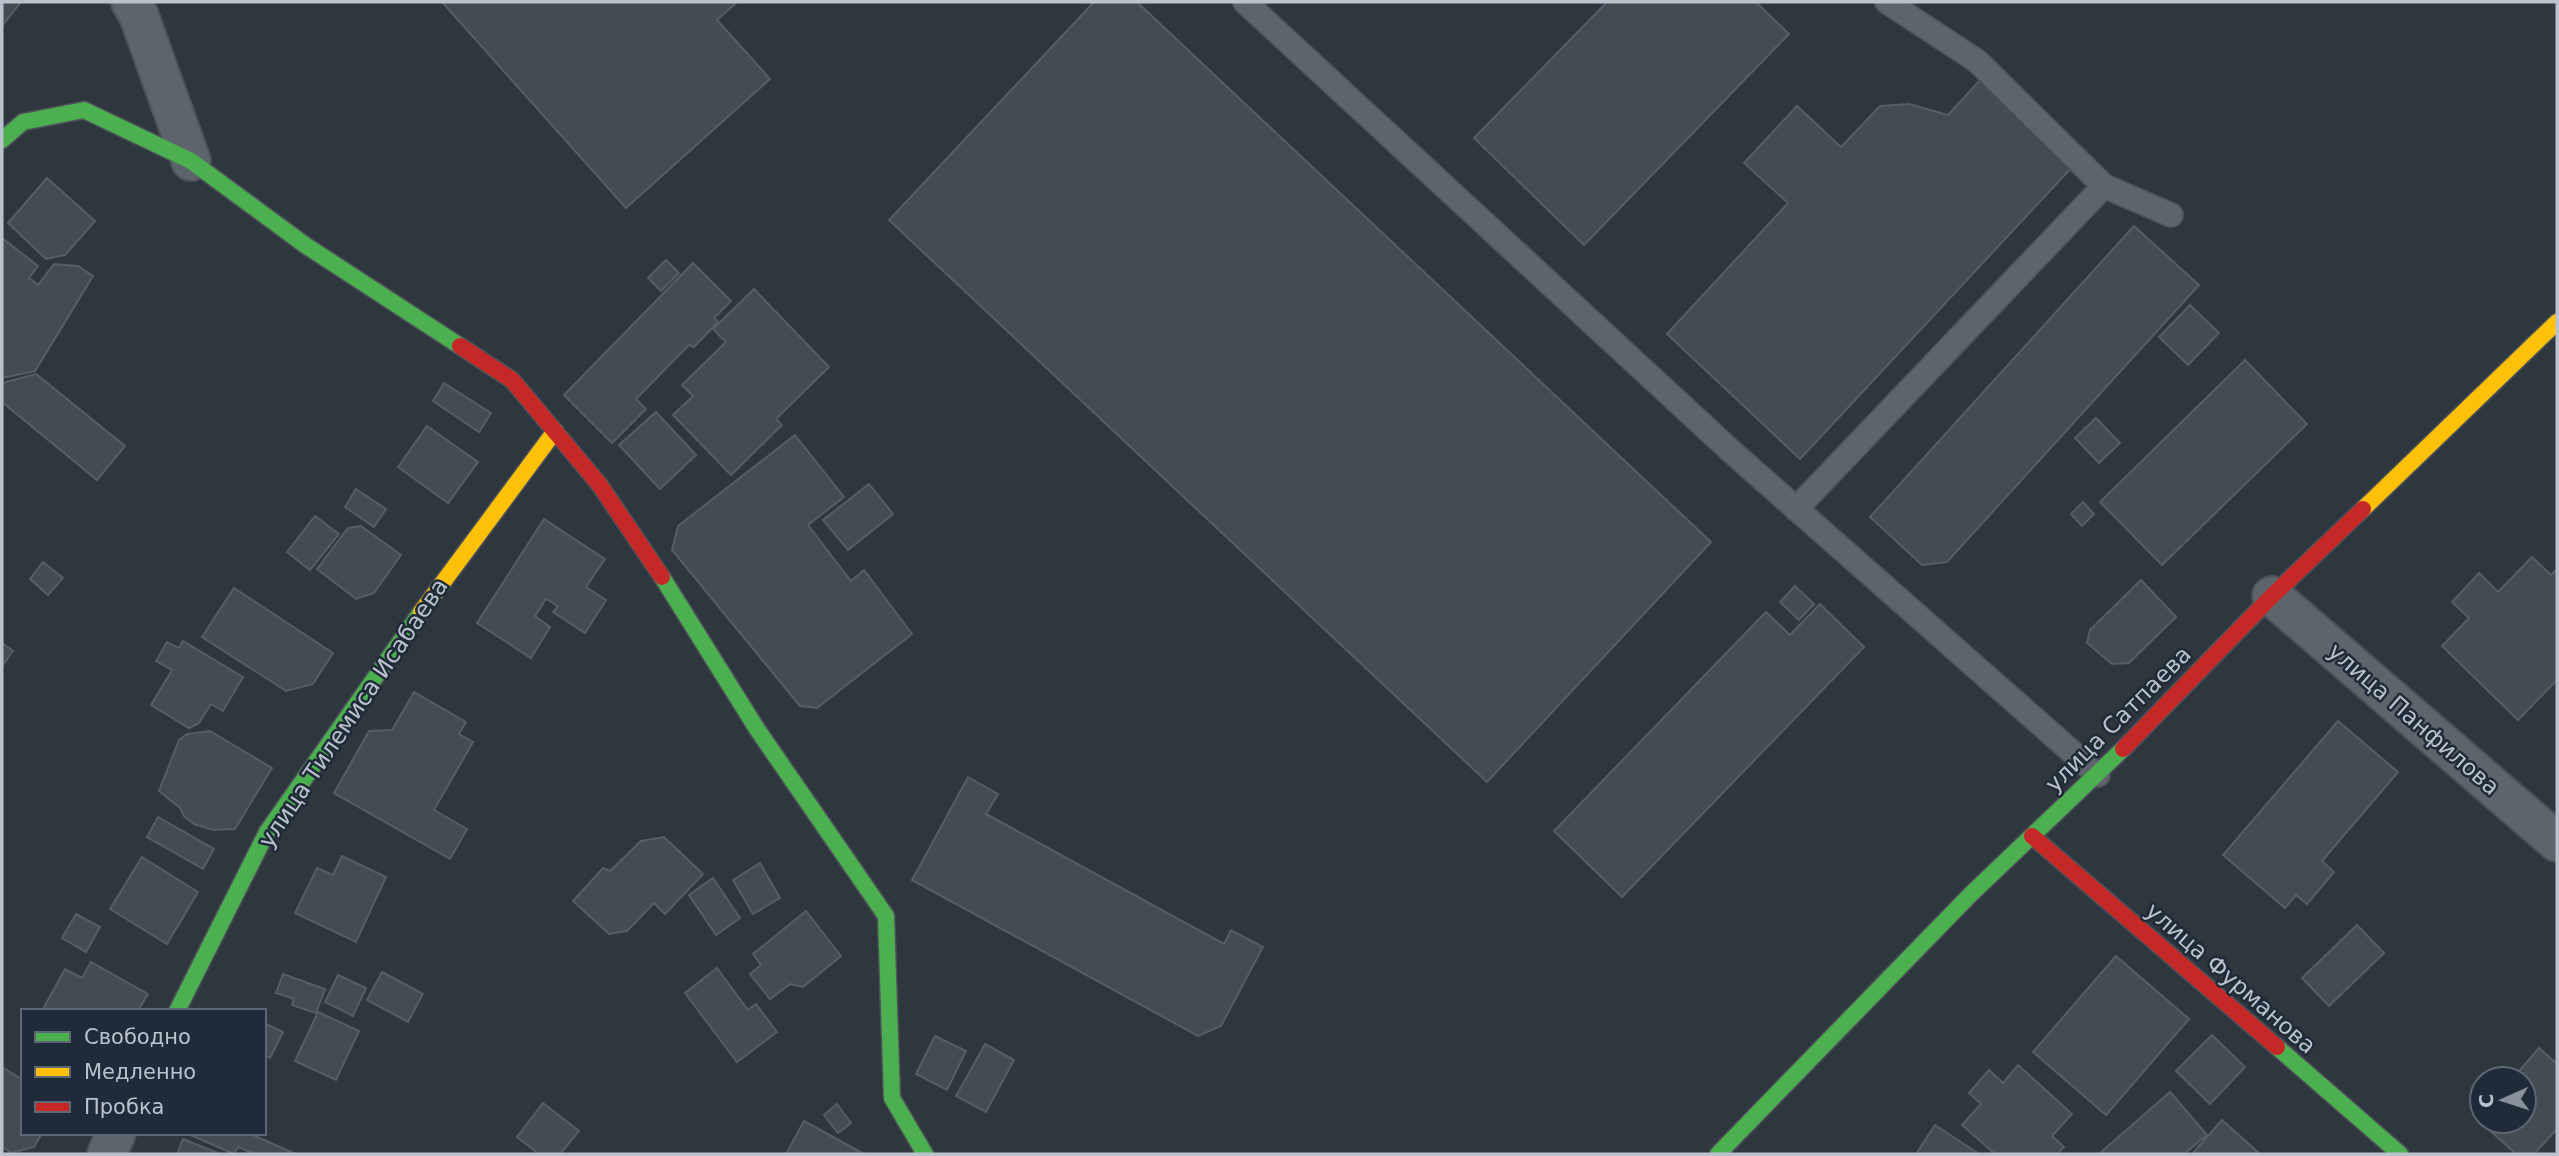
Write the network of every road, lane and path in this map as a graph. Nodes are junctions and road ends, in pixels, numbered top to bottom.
1 (131, 2) edge
2 (1245, 2) edge
3 (1888, 2) edge
4 (2, 140) edge
5 (191, 161) junction
6 (2104, 186) junction
7 (2171, 215) dead end
8 (2557, 323) edge
9 (555, 431) junction
10 (1796, 509) junction
11 (2272, 596) junction
12 (2098, 775) junction
13 (2032, 836) junction
14 (2557, 842) edge
15 (178, 1009) edge
16 (115, 1135) edge
17 (107, 1154) edge
18 (925, 1154) edge
19 (1718, 1154) edge
20 (2400, 1154) edge

1 - 5 street
2 - 10 lane
3 - 6 lane
4 - 5 street
5 - 9 street
6 - 7 lane
6 - 10 lane
8 - 11 street, улица Сатпаева
9 - 15 street, улица Тилемиса Исабаева
9 - 18 street
10 - 12 lane
11 - 12 street, улица Сатпаева
11 - 14 street, улица Панфилова
12 - 13 street, улица Сатпаева
13 - 19 street, улица Сатпаева
13 - 20 street, улица Фурманова
16 - 17 street

